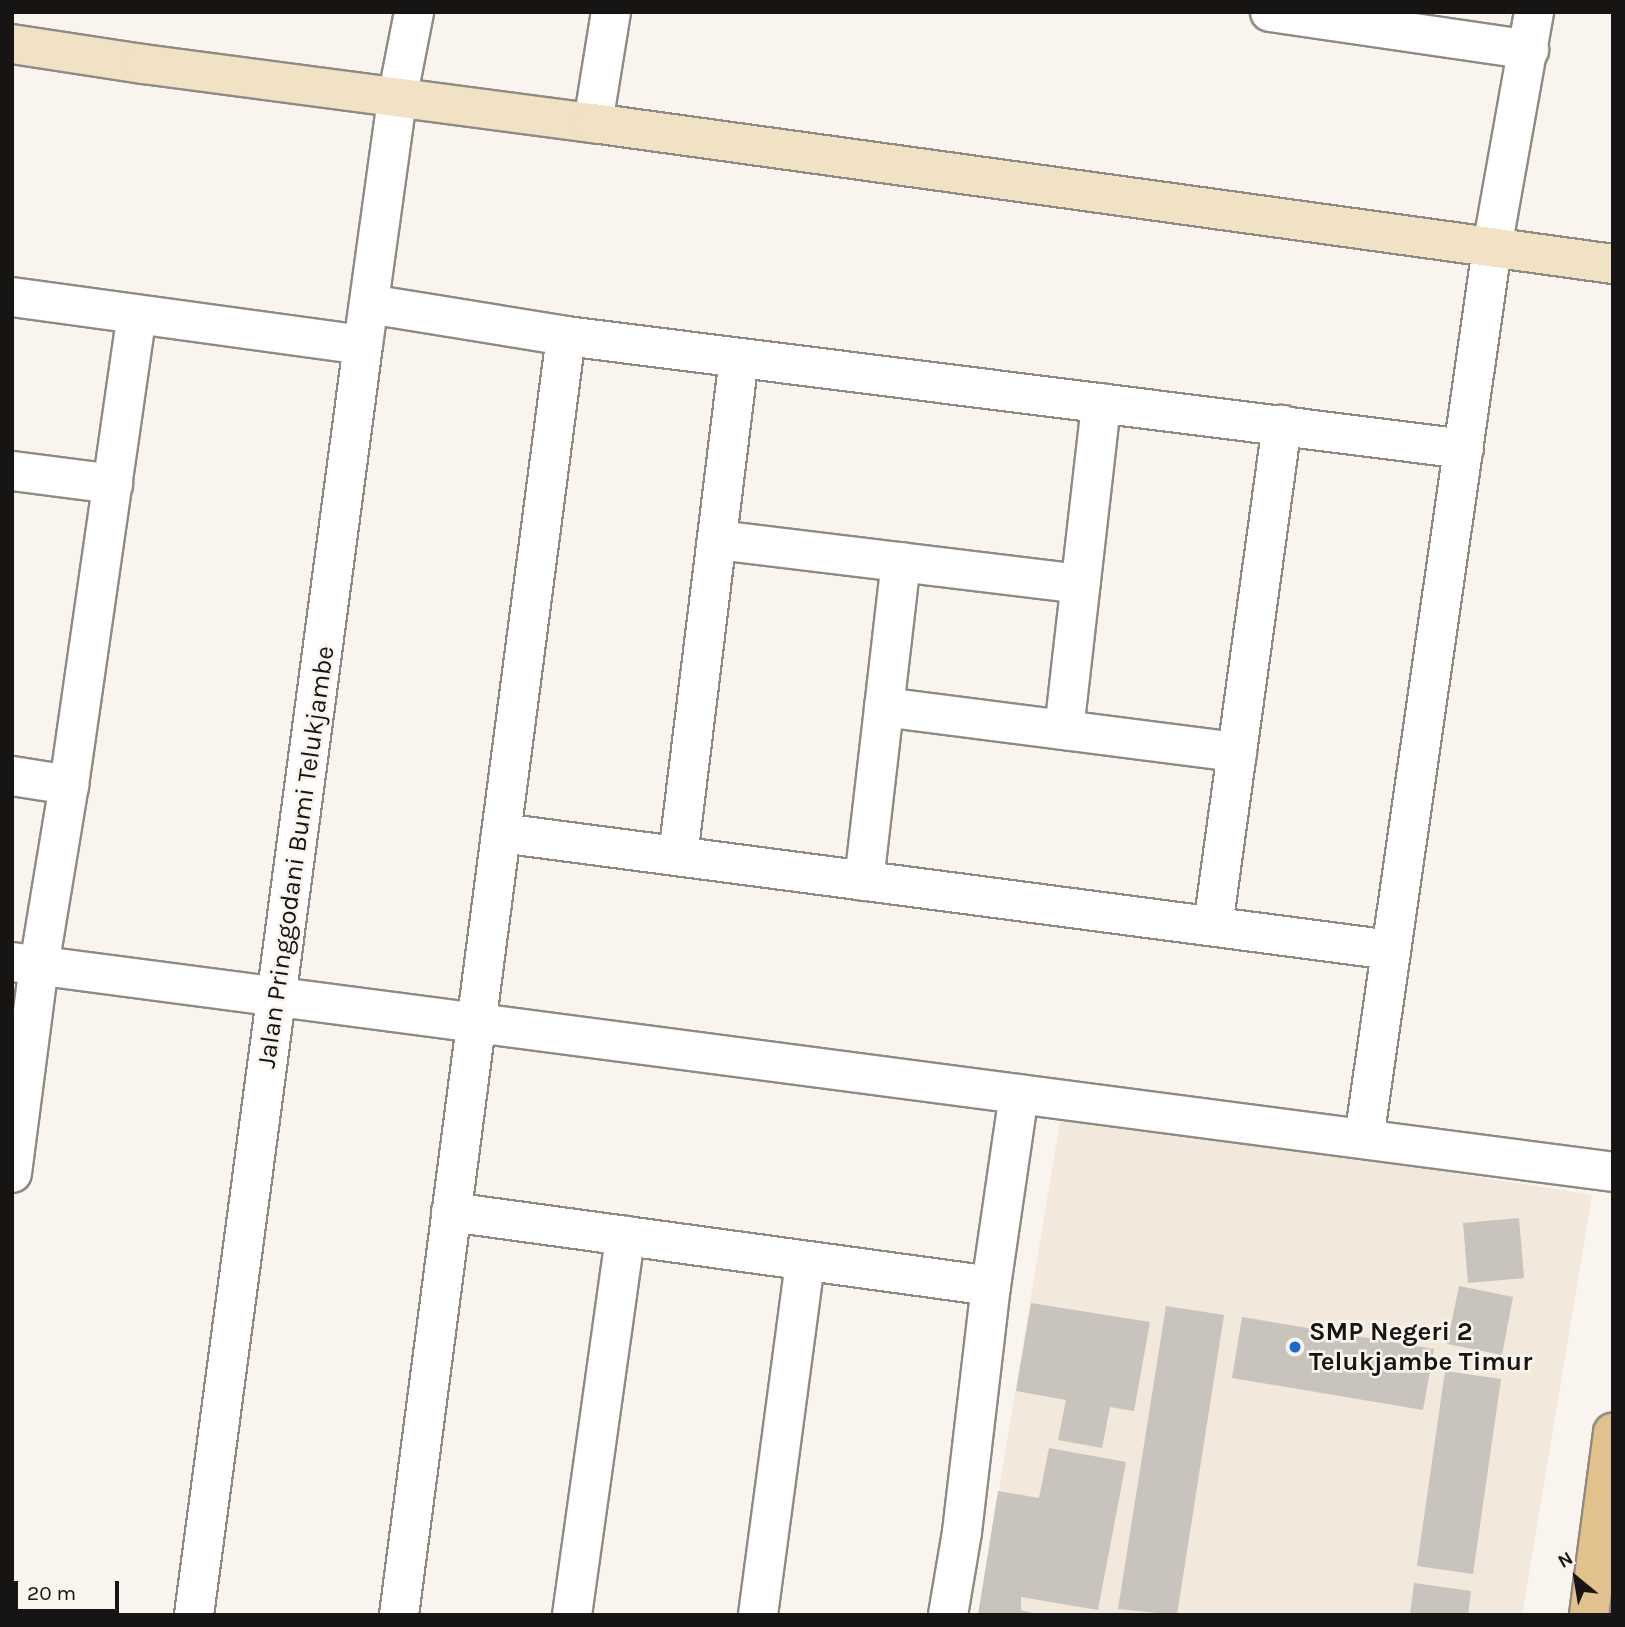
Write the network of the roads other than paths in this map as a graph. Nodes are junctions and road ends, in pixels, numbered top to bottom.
1 (414, 12) edge
2 (611, 12) edge
3 (1269, 12) edge
4 (1534, 12) edge
5 (1348, 18) edge
6 (12, 44) edge
7 (1529, 50) junction
8 (397, 99) junction
9 (593, 123) junction
10 (1492, 248) junction
11 (1613, 264) edge
12 (12, 297) edge
13 (369, 304) junction
14 (137, 316) junction
15 (566, 336) junction
16 (363, 345) junction
17 (739, 358) junction
18 (1101, 403) junction
19 (1282, 425) junction
20 (1464, 449) junction
21 (12, 471) edge
22 (113, 484) junction
23 (717, 540) junction
24 (901, 562) junction
25 (1080, 584) junction
26 (884, 707) junction
27 (1064, 730) junction
28 (1237, 752) junction
29 (12, 776) edge
30 (69, 785) junction
31 (501, 833) junction
32 (678, 856) junction
33 (864, 881) junction
34 (1213, 926) junction
35 (1391, 950) junction
36 (26, 964) edge
37 (277, 997) junction
38 (476, 1023) junction
39 (1019, 1094) junction
40 (1364, 1139) junction
41 (13, 1167) edge
42 (1613, 1171) edge
43 (452, 1212) junction
44 (625, 1236) junction
45 (805, 1261) junction
46 (991, 1286) junction
47 (1613, 1433) edge
48 (194, 1615) edge
49 (399, 1615) edge
50 (572, 1615) edge
51 (758, 1615) edge
52 (948, 1615) edge
53 (1589, 1615) edge

1 - 8 street, Jalan Pringgodani Bumi Telukjambe
2 - 9 street
3 - 5 street
4 - 7 street
5 - 7 street
6 - 8 street
7 - 10 street
8 - 9 street
8 - 13 street, Jalan Pringgodani Bumi Telukjambe
9 - 10 street
10 - 11 street
10 - 20 street
12 - 14 street
13 - 15 street
13 - 16 street, Jalan Pringgodani Bumi Telukjambe
14 - 16 street
14 - 22 street
15 - 17 street
15 - 31 street
16 - 37 street, Jalan Pringgodani Bumi Telukjambe
17 - 18 street
17 - 23 street
18 - 19 street
18 - 25 street
19 - 20 street
19 - 28 street
20 - 35 street
21 - 22 street
22 - 30 street
23 - 24 street
23 - 32 street
24 - 25 street
24 - 26 street
25 - 27 street
26 - 27 street
26 - 33 street
27 - 28 street
28 - 34 street
29 - 30 street
30 - 36 street
31 - 32 street
31 - 38 street
32 - 33 street
33 - 34 street
34 - 35 street
35 - 40 street
36 - 37 street
36 - 41 street
37 - 38 street
37 - 48 street, Jalan Pringgodani Bumi Telukjambe
38 - 39 street
38 - 43 street
39 - 40 street
39 - 46 street
40 - 42 street
43 - 44 street
43 - 49 street
44 - 45 street
44 - 50 street
45 - 46 street
45 - 51 street
46 - 52 street
47 - 53 main road

